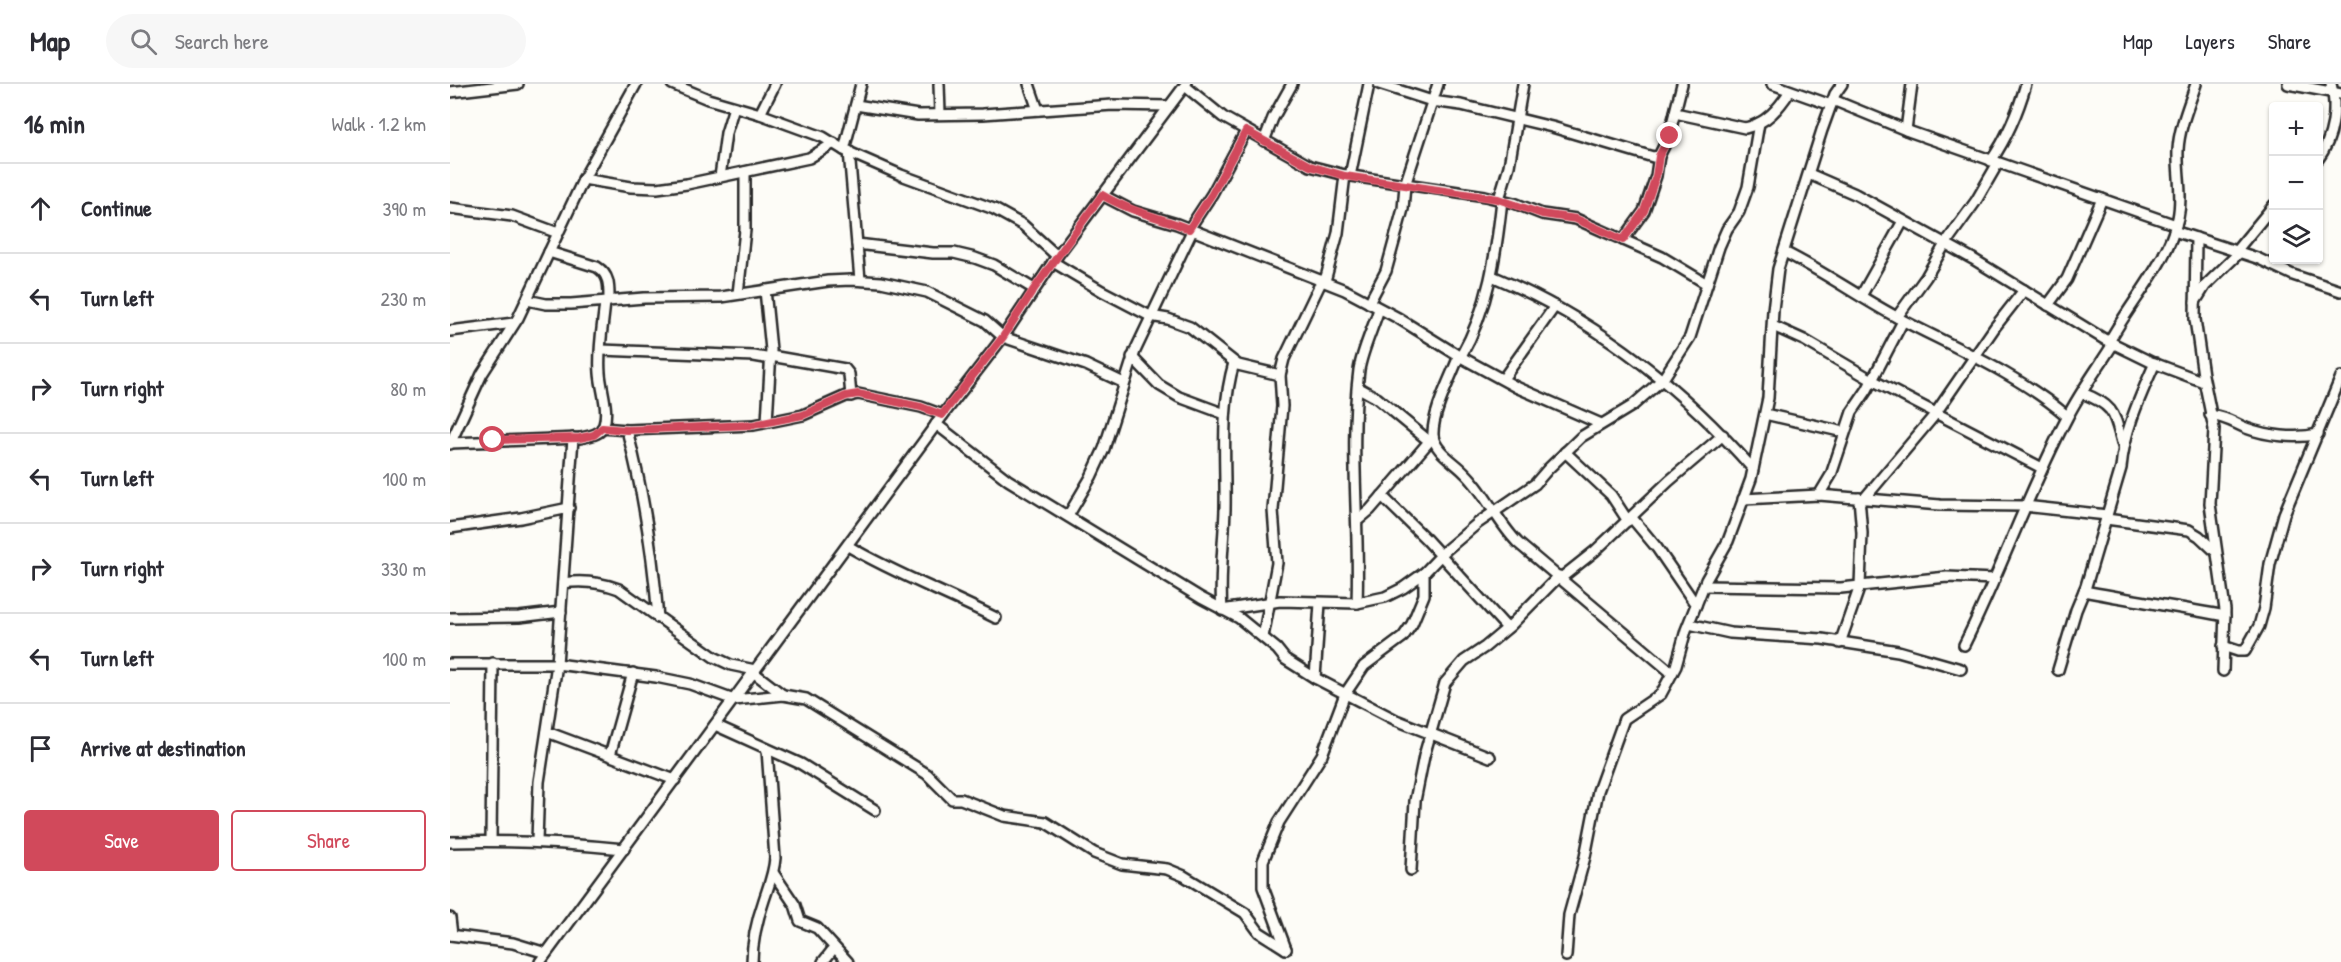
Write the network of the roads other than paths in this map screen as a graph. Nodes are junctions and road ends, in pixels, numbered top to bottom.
1 (519, 84) edge
2 (636, 84) edge
3 (672, 84) edge
4 (776, 84) edge
5 (861, 84) edge
6 (939, 84) edge
7 (1029, 84) edge
8 (1292, 84) edge
9 (1369, 84) edge
10 (1379, 84) edge
11 (1438, 84) edge
12 (1523, 84) edge
13 (1682, 84) edge
14 (1774, 84) edge
15 (1842, 84) edge
16 (1912, 84) edge
17 (2026, 84) edge
18 (2196, 84) edge
19 (2288, 84) edge
20 (1185, 85) edge
21 (498, 86) edge
22 (2335, 90) edge
23 (1790, 91) junction
24 (450, 92) edge
25 (1432, 101) junction
26 (1832, 103) junction
27 (856, 105) junction
28 (1169, 106) junction
29 (734, 107) junction
30 (1038, 110) junction
31 (1676, 113) junction
32 (760, 114) junction
33 (940, 114) junction
34 (1516, 120) junction
35 (1759, 123) junction
36 (1906, 130) junction
37 (1246, 131) junction
38 (1263, 141) junction
39 (834, 143) junction
40 (846, 150) junction
41 (1659, 156) junction
42 (2321, 156) edge
43 (1994, 162) junction
44 (745, 172) junction
45 (1809, 174) junction
46 (1347, 176) junction
47 (720, 177) junction
48 (583, 179) junction
49 (1405, 186) junction
50 (1102, 195) junction
51 (2102, 199) junction
52 (1500, 200) junction
53 (450, 208) edge
54 (2270, 210) edge
55 (1903, 221) junction
56 (2175, 228) junction
57 (1190, 230) junction
58 (558, 233) junction
59 (2196, 238) junction
60 (1623, 240) junction
61 (857, 244) junction
62 (1945, 244) junction
63 (549, 252) junction
64 (1784, 252) junction
65 (2238, 252) junction
66 (1055, 259) junction
67 (1492, 276) junction
68 (860, 280) junction
69 (1323, 281) junction
70 (1707, 284) junction
71 (1034, 289) junction
72 (765, 290) junction
73 (2024, 290) junction
74 (2341, 291) edge
75 (738, 294) junction
76 (1861, 296) junction
77 (527, 300) junction
78 (607, 301) junction
79 (2195, 302) junction
80 (1369, 303) junction
81 (2048, 305) junction
82 (1555, 306) junction
83 (1379, 309) junction
84 (1150, 316) junction
85 (1900, 319) junction
86 (514, 324) junction
87 (1773, 326) junction
88 (450, 331) edge
89 (1003, 337) junction
90 (2111, 343) junction
91 (601, 350) junction
92 (1460, 356) junction
93 (771, 357) junction
94 (1132, 357) junction
95 (1974, 358) junction
96 (1234, 363) junction
97 (2155, 363) junction
98 (1280, 375) junction
99 (2341, 377) edge
100 (1503, 379) junction
101 (1663, 379) junction
102 (1872, 380) junction
103 (2204, 382) junction
104 (1124, 383) junction
105 (1359, 388) junction
106 (2082, 393) junction
107 (850, 396) junction
108 (1225, 414) junction
109 (1765, 414) junction
110 (1936, 414) junction
111 (942, 415) junction
112 (2211, 415) junction
113 (2067, 416) junction
114 (767, 422) junction
115 (936, 424) junction
116 (1601, 424) junction
117 (602, 428) junction
118 (627, 430) junction
119 (1844, 432) junction
120 (2318, 434) junction
121 (1723, 435) junction
122 (573, 438) junction
123 (1431, 439) junction
124 (450, 444) edge
125 (2124, 447) junction
126 (1565, 452) junction
127 (2042, 468) junction
128 (1753, 469) junction
129 (1819, 495) junction
130 (1382, 496) junction
131 (1743, 499) junction
132 (1861, 499) junction
133 (2024, 506) junction
134 (569, 508) junction
135 (1493, 512) junction
136 (1068, 516) junction
137 (2106, 517) junction
138 (1630, 519) junction
139 (1357, 521) junction
140 (450, 528) edge
141 (848, 546) junction
142 (2216, 552) junction
143 (1441, 556) junction
144 (1424, 573) junction
145 (1560, 577) junction
146 (1995, 579) junction
147 (563, 583) junction
148 (1704, 586) junction
149 (1860, 586) junction
150 (2084, 591) junction
151 (1270, 603) junction
152 (1320, 603) junction
153 (1357, 603) junction
154 (1696, 605) junction
155 (1222, 610) junction
156 (561, 612) junction
157 (2225, 616) junction
158 (450, 618) edge
159 (658, 618) junction
160 (996, 618) dead end
161 (1689, 624) junction
162 (1507, 628) junction
163 (1263, 637) junction
164 (1840, 643) junction
165 (1964, 645) dead end
166 (2223, 646) junction
167 (493, 663) junction
168 (450, 664) edge
169 (557, 664) junction
170 (1961, 669) dead end
171 (2058, 670) dead end
172 (754, 671) junction
173 (2223, 671) dead end
174 (633, 673) junction
175 (1672, 673) junction
176 (1315, 678) junction
177 (783, 694) junction
178 (1345, 694) junction
179 (734, 700) junction
180 (715, 725) junction
181 (547, 732) junction
182 (1430, 734) junction
183 (767, 750) junction
184 (610, 755) junction
185 (1490, 757) dead end
186 (675, 780) junction
187 (875, 810) dead end
188 (491, 841) junction
189 (537, 841) junction
190 (450, 842) edge
191 (624, 849) junction
192 (1411, 870) dead end
193 (774, 874) junction
194 (450, 918) edge
195 (451, 935) edge
196 (834, 948) junction
197 (546, 953) junction
198 (1566, 956) dead end
199 (540, 962) edge
200 (752, 962) edge
201 (823, 962) edge
202 (848, 962) edge

1 - 21 street
2 - 48 street
3 - 29 street
4 - 32 street
5 - 27 street
6 - 33 street
7 - 30 street
8 - 38 street
9 - 46 street
10 - 25 street
11 - 25 street
12 - 34 street
13 - 31 street
14 - 23 street
15 - 26 street
16 - 36 street
17 - 43 street
18 - 56 street
19 - 22 street
20 - 28 street
20 - 37 street
21 - 24 street
22 - 42 street
23 - 26 street
23 - 35 street
25 - 34 street
25 - 49 street
26 - 36 street
26 - 45 street
27 - 33 street
27 - 40 street
28 - 30 street
28 - 50 street
29 - 32 street
29 - 47 street
30 - 33 street
31 - 35 street
31 - 41 street
32 - 39 street
34 - 41 street
34 - 52 street
35 - 70 street
36 - 43 street
37 - 38 street
37 - 57 street
38 - 46 street
39 - 40 street
39 - 44 street
40 - 61 street
40 - 66 street
41 - 60 street
43 - 51 street
43 - 62 street
44 - 47 street
44 - 75 street
45 - 55 street
45 - 64 street
46 - 49 street
46 - 69 street
47 - 48 street
48 - 58 street
49 - 52 street
49 - 80 street
50 - 57 street
50 - 66 street
51 - 56 street
51 - 81 street
52 - 60 street
52 - 67 street
53 - 58 street
54 - 65 street
55 - 62 street
55 - 76 street
56 - 59 street
56 - 90 street
57 - 69 street
57 - 84 street
58 - 63 street
59 - 65 street
59 - 79 street
60 - 70 street
61 - 68 street
61 - 71 street
62 - 73 street
62 - 85 street
63 - 77 street
63 - 78 street
64 - 76 street
64 - 87 street
65 - 74 street
65 - 79 street
66 - 71 street
66 - 84 street
67 - 82 street
67 - 92 street
68 - 72 street
68 - 89 street
69 - 80 street
69 - 98 street
70 - 101 street
71 - 89 street
72 - 75 street
72 - 93 street
73 - 81 street
73 - 95 street
75 - 78 street
76 - 85 street
77 - 78 street
77 - 86 street
78 - 91 street
79 - 103 street
80 - 83 street
81 - 90 street
82 - 100 street
82 - 101 street
83 - 92 street
83 - 105 street
84 - 94 street
84 - 96 street
85 - 95 street
85 - 102 street
86 - 88 street
86 - 124 street
87 - 102 street
87 - 109 street
89 - 104 street
89 - 111 street
90 - 97 street
90 - 106 street
91 - 93 street
91 - 117 street
92 - 100 street
92 - 123 street
93 - 107 street
93 - 114 street
94 - 104 street
94 - 108 street
95 - 110 street
95 - 113 street
96 - 98 street
96 - 108 street
97 - 103 street
97 - 125 street
98 - 151 street
99 - 120 street
100 - 116 street
101 - 116 street
101 - 121 street
102 - 110 street
102 - 119 street
103 - 112 street
104 - 136 street
105 - 123 street
105 - 139 street
106 - 113 street
106 - 125 street
107 - 111 street
107 - 114 street
108 - 155 street
109 - 119 street
109 - 128 street
110 - 127 street
110 - 132 street
111 - 115 street
112 - 120 street
112 - 142 street
113 - 127 street
114 - 118 street
115 - 136 street
115 - 141 street
116 - 126 street
117 - 118 street
117 - 122 street
118 - 159 street
119 - 129 street
120 - 166 street
121 - 128 street
121 - 138 street
122 - 124 street
122 - 134 street
123 - 130 street
123 - 135 street
125 - 137 street
126 - 135 street
126 - 138 street
127 - 133 street
128 - 131 street
129 - 131 street
129 - 132 street
130 - 139 street
130 - 143 street
131 - 148 street
132 - 133 street
132 - 149 street
133 - 137 street
133 - 146 street
134 - 140 street
134 - 147 street
135 - 143 street
135 - 145 street
136 - 155 street
137 - 142 street
137 - 150 street
138 - 145 street
138 - 154 street
139 - 153 street
141 - 160 street
141 - 172 street
142 - 157 street
143 - 144 street
143 - 162 street
144 - 153 street
144 - 178 street
145 - 162 street
145 - 175 street
146 - 149 street
146 - 165 street
147 - 156 street
147 - 159 street
148 - 149 street
148 - 154 street
149 - 164 street
150 - 157 street
150 - 171 street
151 - 152 street
151 - 155 street
151 - 163 street
152 - 153 street
152 - 176 street
154 - 161 street
155 - 163 street
156 - 158 street
156 - 169 street
157 - 166 street
159 - 172 street
161 - 164 street
161 - 175 street
162 - 182 street
163 - 176 street
164 - 170 street
166 - 173 street
167 - 168 street
167 - 169 street
167 - 188 street
169 - 174 street
169 - 181 street
172 - 177 street
172 - 179 street
174 - 179 street
174 - 184 street
175 - 198 street
176 - 178 street
177 - 178 street
177 - 179 street
178 - 182 street
179 - 180 street
180 - 183 street
180 - 186 street
181 - 184 street
181 - 189 street
182 - 185 street
182 - 192 street
183 - 187 street
183 - 193 street
184 - 186 street
186 - 191 street
188 - 189 street
188 - 190 street
189 - 191 street
191 - 197 street
193 - 196 street
193 - 200 street
194 - 195 street
195 - 197 street
196 - 201 street
196 - 202 street
197 - 199 street

